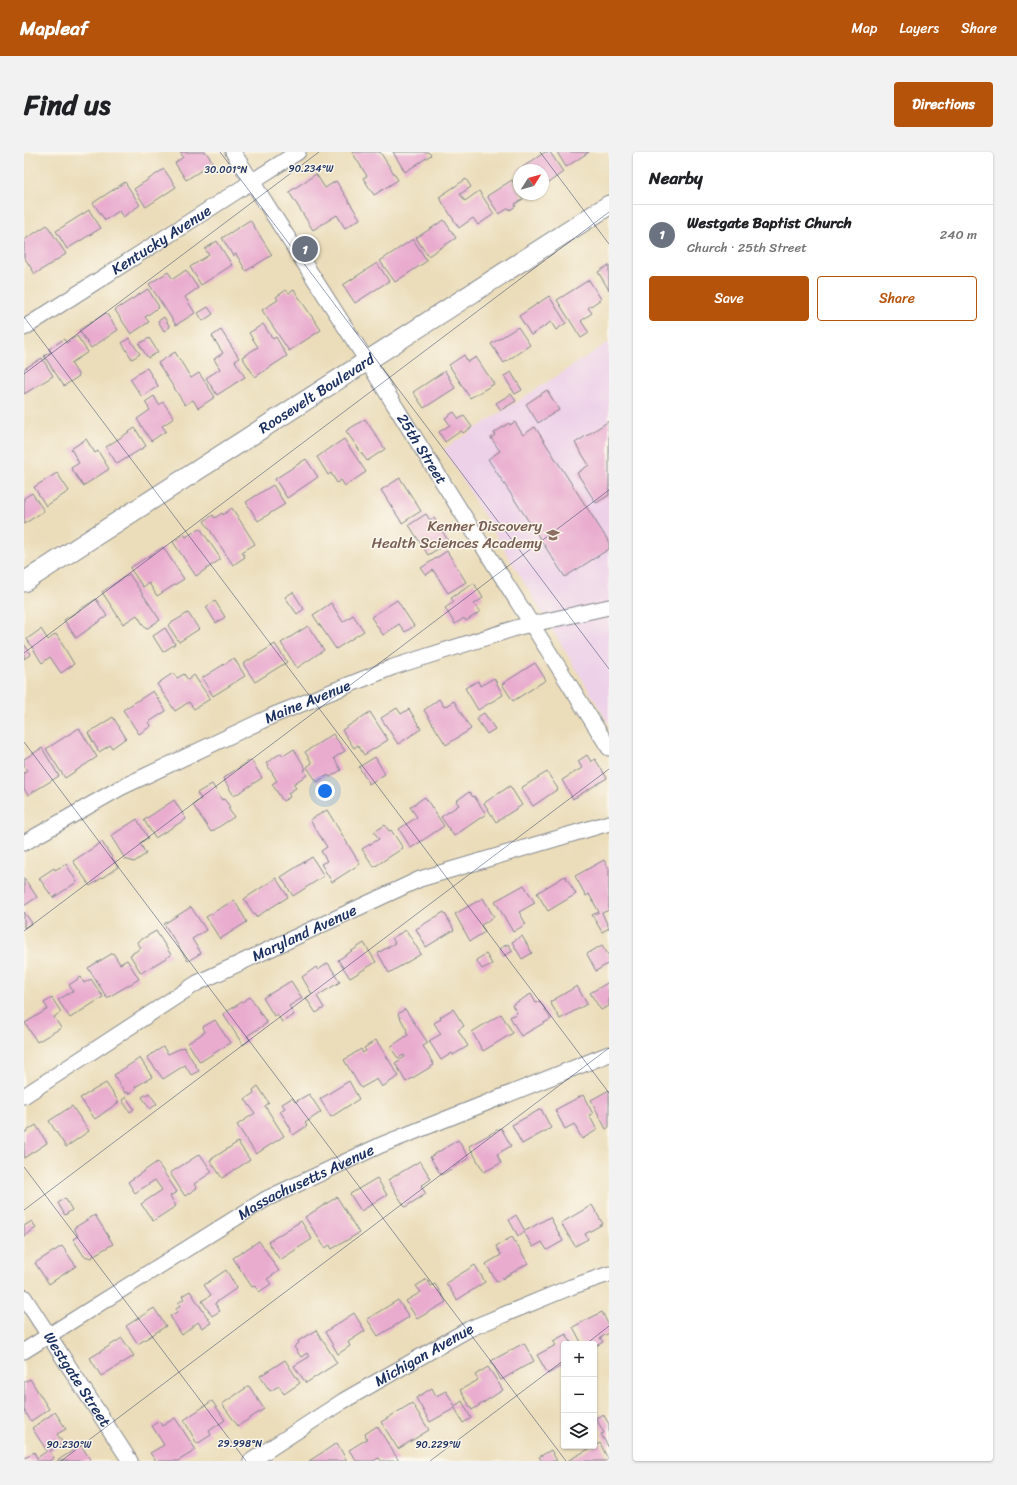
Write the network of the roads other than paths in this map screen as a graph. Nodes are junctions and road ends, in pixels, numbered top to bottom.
1 (233, 152) edge
2 (298, 152) edge
3 (252, 181) junction
4 (609, 205) edge
5 (24, 328) edge
6 (367, 361) junction
7 (24, 582) edge
8 (609, 607) edge
9 (532, 622) junction
10 (609, 748) edge
11 (609, 823) edge
12 (24, 843) edge
13 (609, 1054) edge
14 (24, 1096) edge
15 (609, 1274) edge
16 (24, 1296) edge
17 (49, 1335) junction
18 (24, 1350) edge
19 (130, 1461) edge
20 (251, 1461) edge

1 - 3 street, 25th Street
2 - 3 street, Kentucky Avenue
3 - 5 street, Kentucky Avenue
3 - 6 street, 25th Street
4 - 6 street, Roosevelt Boulevard
6 - 7 street, Roosevelt Boulevard
6 - 9 street, 25th Street
8 - 9 street, Maine Avenue
9 - 10 street, 25th Street
9 - 12 street, Maine Avenue
11 - 14 street, Maryland Avenue
13 - 17 street, Massachusetts Avenue
15 - 20 street, Michigan Avenue
16 - 17 street, Westgate Street
17 - 18 street, Massachusetts Avenue
17 - 19 street, Westgate Street

